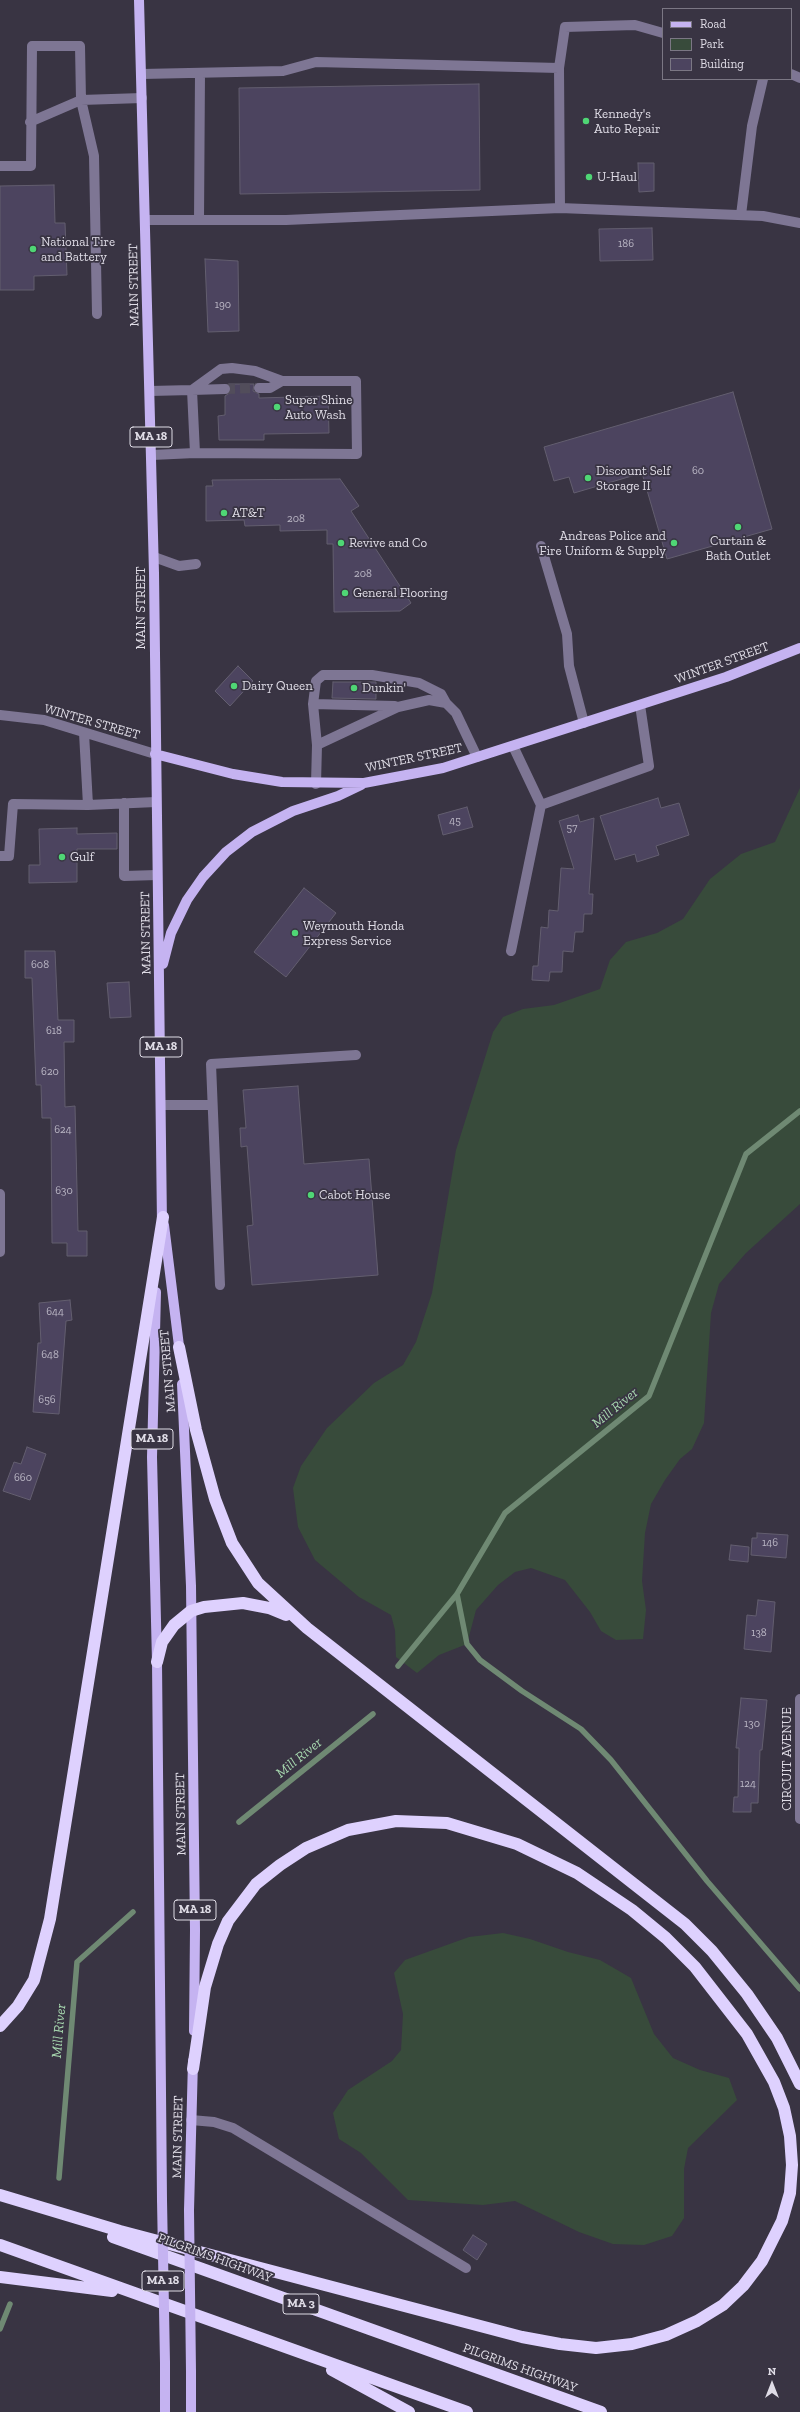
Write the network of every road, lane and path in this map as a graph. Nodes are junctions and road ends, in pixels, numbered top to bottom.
1 (139, 0) edge
2 (662, 33) edge
3 (558, 68) junction
4 (200, 73) junction
5 (142, 74) junction
6 (763, 80) edge
7 (142, 98) junction
8 (81, 100) junction
9 (30, 122) junction
10 (0, 166) edge
11 (560, 208) junction
12 (741, 215) junction
13 (146, 220) junction
14 (199, 220) junction
15 (800, 223) edge
16 (97, 314) dead end
17 (282, 381) junction
18 (225, 388) tunnel mouth
19 (259, 388) tunnel mouth
20 (192, 390) junction
21 (150, 391) junction
22 (194, 453) junction
23 (152, 455) junction
24 (541, 546) dead end
25 (154, 557) junction
26 (196, 564) dead end
27 (800, 648) edge
28 (446, 703) junction
29 (313, 704) junction
30 (640, 705) junction
31 (398, 707) junction
32 (0, 715) edge
33 (584, 723) junction
34 (84, 733) junction
35 (317, 745) junction
36 (513, 746) junction
37 (155, 754) junction
38 (478, 757) junction
39 (364, 783) junction
40 (316, 784) junction
41 (156, 802) junction
42 (124, 803) junction
43 (88, 805) junction
44 (541, 805) junction
45 (0, 856) edge
46 (157, 875) junction
47 (511, 952) dead end
48 (160, 974) junction
49 (356, 1055) dead end
50 (162, 1106) junction
51 (212, 1106) junction
52 (0, 1194) edge
53 (163, 1217) junction
54 (0, 1252) edge
55 (220, 1285) dead end
56 (179, 1347) junction
57 (191, 1611) junction
58 (307, 1628) junction
59 (157, 1662) junction
60 (800, 1699) edge
61 (800, 1819) edge
62 (0, 2026) edge
63 (193, 2069) junction
64 (800, 2084) edge
65 (191, 2120) junction
66 (0, 2196) edge
67 (0, 2245) edge
68 (466, 2268) dead end
69 (0, 2277) edge
70 (135, 2294) junction
71 (267, 2341) junction
72 (165, 2412) edge
73 (191, 2412) edge
74 (409, 2412) edge
75 (467, 2412) edge
76 (601, 2412) edge

1 - 5 main road, MAIN STREET / MA 18
2 - 3 street
3 - 4 street
3 - 11 street
4 - 5 street
4 - 14 street
5 - 7 main road, MAIN STREET / MA 18
6 - 12 street
7 - 8 street
7 - 13 main road, MAIN STREET / MA 18
8 - 9 street
8 - 9 street
8 - 16 street
9 - 10 street
11 - 12 street
11 - 14 street
12 - 15 street
13 - 14 street
13 - 21 main road, MAIN STREET / MA 18
17 - 19 street
17 - 20 street
17 - 22 street
18 - 20 street
20 - 21 street
20 - 22 street
21 - 23 main road, MAIN STREET / MA 18
22 - 23 street
23 - 25 main road, MAIN STREET / MA 18
24 - 33 street
25 - 26 street
25 - 37 main road, MAIN STREET / MA 18
27 - 30 main road, WINTER STREET
28 - 29 street
28 - 31 street
28 - 38 street
29 - 31 street
29 - 35 street
30 - 33 main road, WINTER STREET
30 - 44 street
31 - 35 street
32 - 34 street, WINTER STREET
33 - 36 main road, WINTER STREET
34 - 37 street, WINTER STREET
34 - 43 street
35 - 40 street
36 - 38 main road, WINTER STREET
36 - 44 street
37 - 40 main road, WINTER STREET
37 - 41 main road, MAIN STREET / MA 18
38 - 39 main road, WINTER STREET
39 - 40 main road, WINTER STREET
39 - 48 main road
41 - 42 street
41 - 46 main road, MAIN STREET / MA 18
42 - 43 street
42 - 46 street
43 - 45 street
44 - 47 street
46 - 48 main road, MAIN STREET / MA 18
48 - 50 main road, MAIN STREET / MA 18
49 - 51 street
50 - 51 street
50 - 53 main road, MAIN STREET / MA 18
51 - 55 street
52 - 54 street
53 - 56 main road, MAIN STREET / MA 18
53 - 59 main road, MAIN STREET / MA 18
53 - 62 highway
56 - 57 main road, MAIN STREET / MA 18
56 - 58 highway
57 - 58 highway
57 - 59 highway
57 - 63 main road, MAIN STREET / MA 18
58 - 64 highway
59 - 72 main road, MAIN STREET / MA 18, bridge
60 - 61 street, CIRCUIT AVENUE
63 - 65 main road, MAIN STREET / MA 18
63 - 66 highway
65 - 68 street
65 - 73 main road, MAIN STREET / MA 18, bridge
66 - 76 highway, PILGRIMS HIGHWAY / MA 3
67 - 70 highway
69 - 70 highway
70 - 71 highway
71 - 74 highway
71 - 75 highway

